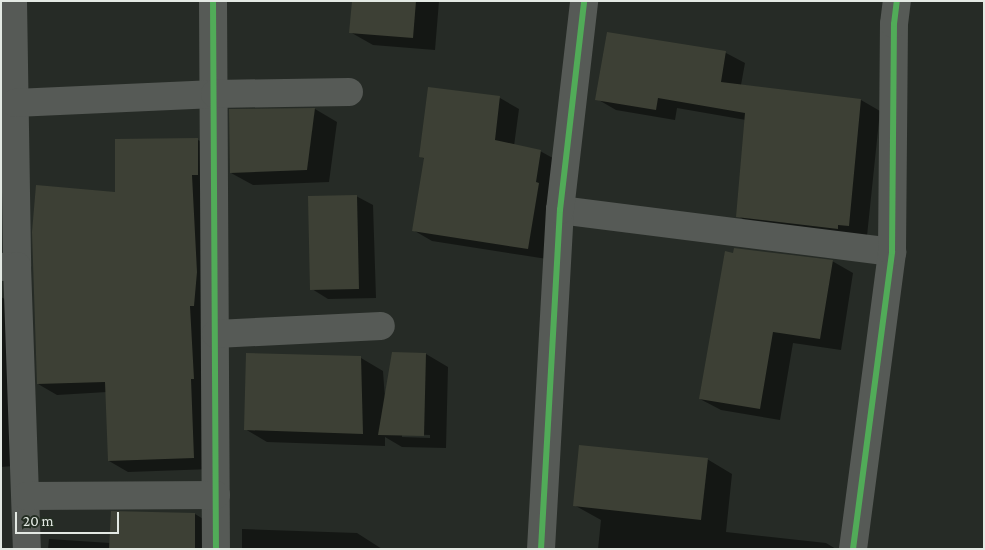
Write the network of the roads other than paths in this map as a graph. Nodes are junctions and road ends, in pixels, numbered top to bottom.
1 (13, 1) edge
2 (213, 1) edge
3 (584, 1) edge
4 (897, 1) edge
5 (349, 92) dead end
6 (215, 94) junction
7 (15, 103) junction
8 (560, 210) junction
9 (892, 252) junction
10 (9, 266) edge
11 (381, 326) dead end
12 (216, 334) junction
13 (216, 495) junction
14 (26, 496) junction
15 (27, 549) edge
16 (216, 549) edge
17 (541, 549) edge
18 (853, 549) edge

1 - 7 street
2 - 6 street
3 - 8 street
4 - 9 street
5 - 6 street
6 - 7 street
6 - 12 street
7 - 10 street
8 - 9 street
8 - 17 street
9 - 18 street
10 - 14 street
11 - 12 street
12 - 13 street
13 - 14 street
13 - 16 street
14 - 15 street

